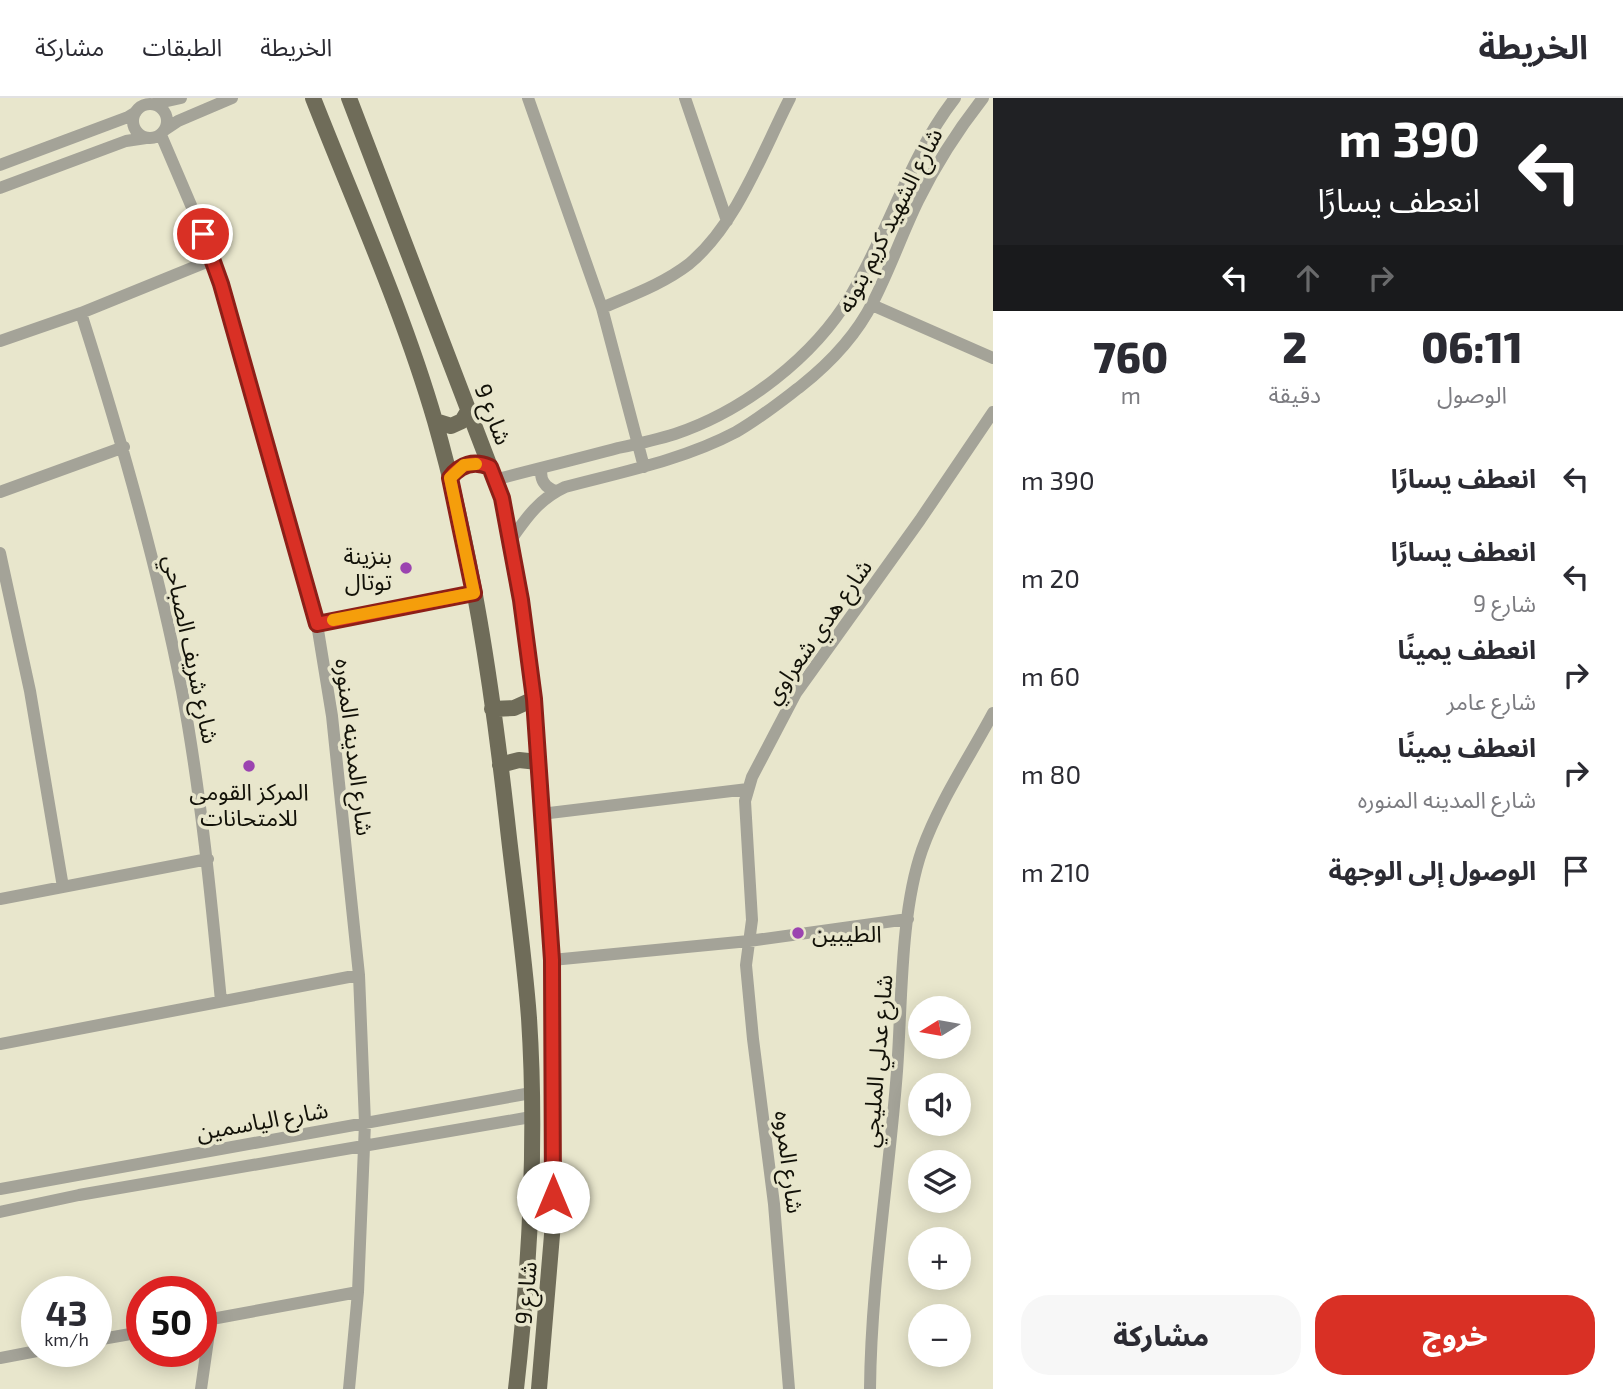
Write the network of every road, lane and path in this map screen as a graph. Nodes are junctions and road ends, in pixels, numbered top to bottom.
1 (181, 98) edge
2 (232, 98) edge
3 (313, 98) edge
4 (349, 98) edge
5 (528, 98) edge
6 (685, 98) edge
7 (790, 98) edge
8 (955, 98) edge
9 (983, 98) edge
10 (143, 105) edge
11 (163, 132) junction
12 (146, 138) junction
13 (0, 165) edge
14 (0, 188) edge
15 (727, 221) junction
16 (214, 259) junction
17 (872, 305) junction
18 (602, 307) junction
19 (81, 313) junction
20 (0, 341) edge
21 (993, 358) edge
22 (468, 411) junction
23 (993, 412) edge
24 (435, 421) junction
25 (638, 443) junction
26 (124, 447) junction
27 (644, 467) junction
28 (542, 468) junction
29 (492, 473) junction
30 (450, 478) junction
31 (556, 491) junction
32 (0, 492) edge
33 (510, 541) junction
34 (0, 553) edge
35 (474, 593) junction
36 (317, 624) junction
37 (534, 699) junction
38 (492, 709) junction
39 (993, 713) edge
40 (538, 762) junction
41 (500, 765) junction
42 (748, 789) junction
43 (541, 814) junction
44 (208, 859) junction
45 (63, 887) junction
46 (0, 899) edge
47 (908, 919) junction
48 (749, 941) junction
49 (552, 960) junction
50 (359, 975) junction
51 (221, 1001) junction
52 (0, 1044) edge
53 (531, 1093) junction
54 (531, 1117) junction
55 (365, 1123) junction
56 (365, 1146) junction
57 (76, 1175) junction
58 (27, 1184) junction
59 (0, 1189) edge
60 (79, 1195) junction
61 (30, 1205) junction
62 (0, 1212) edge
63 (358, 1292) junction
64 (217, 1318) edge
65 (21, 1354) edge
66 (0, 1358) edge
67 (203, 1367) edge
68 (201, 1389) edge
69 (349, 1389) edge
70 (516, 1389) edge
71 (539, 1389) edge
72 (789, 1389) edge
73 (870, 1389) edge

1 - 10 street
2 - 11 street
3 - 24 main road, شارع 9
4 - 22 main road, شارع 9
5 - 18 street
6 - 15 street
7 - 15 street
8 - 25 street, شارع الشهيد كريم بنونه
9 - 17 street, شارع الشهيد كريم بنونه
10 - 11 street
10 - 12 street
10 - 13 street
11 - 12 street
11 - 16 street, شارع المدينه المنوره
12 - 14 street
15 - 18 street
16 - 19 street
16 - 36 street, شارع المدينه المنوره
17 - 21 street
17 - 27 street, شارع الشهيد كريم بنونه
18 - 25 street
19 - 20 street
19 - 26 street, شارع شريف الصباحي
22 - 24 main road
22 - 29 main road, شارع 9
23 - 42 street, شارع هدي شعراوي
24 - 30 main road, شارع 9
25 - 27 street
25 - 28 street, شارع الشهيد كريم بنونه
26 - 32 street
26 - 44 street, شارع شريف الصباحي
27 - 31 street, شارع الشهيد كريم بنونه
28 - 29 street, شارع الشهيد كريم بنونه
28 - 31 street
29 - 30 main road
29 - 33 main road, شارع 9
30 - 35 main road, شارع 9
31 - 33 street, شارع الشهيد كريم بنونه
33 - 37 main road, شارع 9
34 - 45 street
35 - 36 street
35 - 38 main road, شارع 9
36 - 50 street, شارع المدينه المنوره
37 - 38 main road
37 - 40 main road, شارع 9
38 - 41 main road, شارع 9
39 - 47 street, شارع عدلي المليجي
40 - 41 main road
40 - 43 main road, شارع 9
41 - 53 main road, شارع 9
42 - 43 street
42 - 48 street, شارع هدي شعراوي
43 - 49 main road, شارع 9
44 - 45 street
44 - 51 street, شارع شريف الصباحي
45 - 46 street
47 - 48 street
47 - 73 street, شارع عدلي المليجي
48 - 49 street
48 - 72 street, شارع المروه
49 - 71 main road, شارع 9
50 - 51 street
50 - 55 street, شارع المدينه المنوره
51 - 52 street
53 - 54 main road, شارع 9
53 - 55 street, شارع الياسمين
54 - 56 street, شارع الياسمين
54 - 70 main road, شارع 9
55 - 56 street, شارع المدينه المنوره
55 - 57 street, شارع الياسمين
56 - 60 street, شارع الياسمين
56 - 63 street, شارع المدينه المنوره
57 - 58 street, شارع الياسمين
57 - 60 street
58 - 59 street, شارع الياسمين
58 - 61 street
60 - 61 street, شارع الياسمين
61 - 62 street, شارع الياسمين
63 - 64 street
63 - 69 street, شارع المدينه المنوره
65 - 66 street
67 - 68 street

